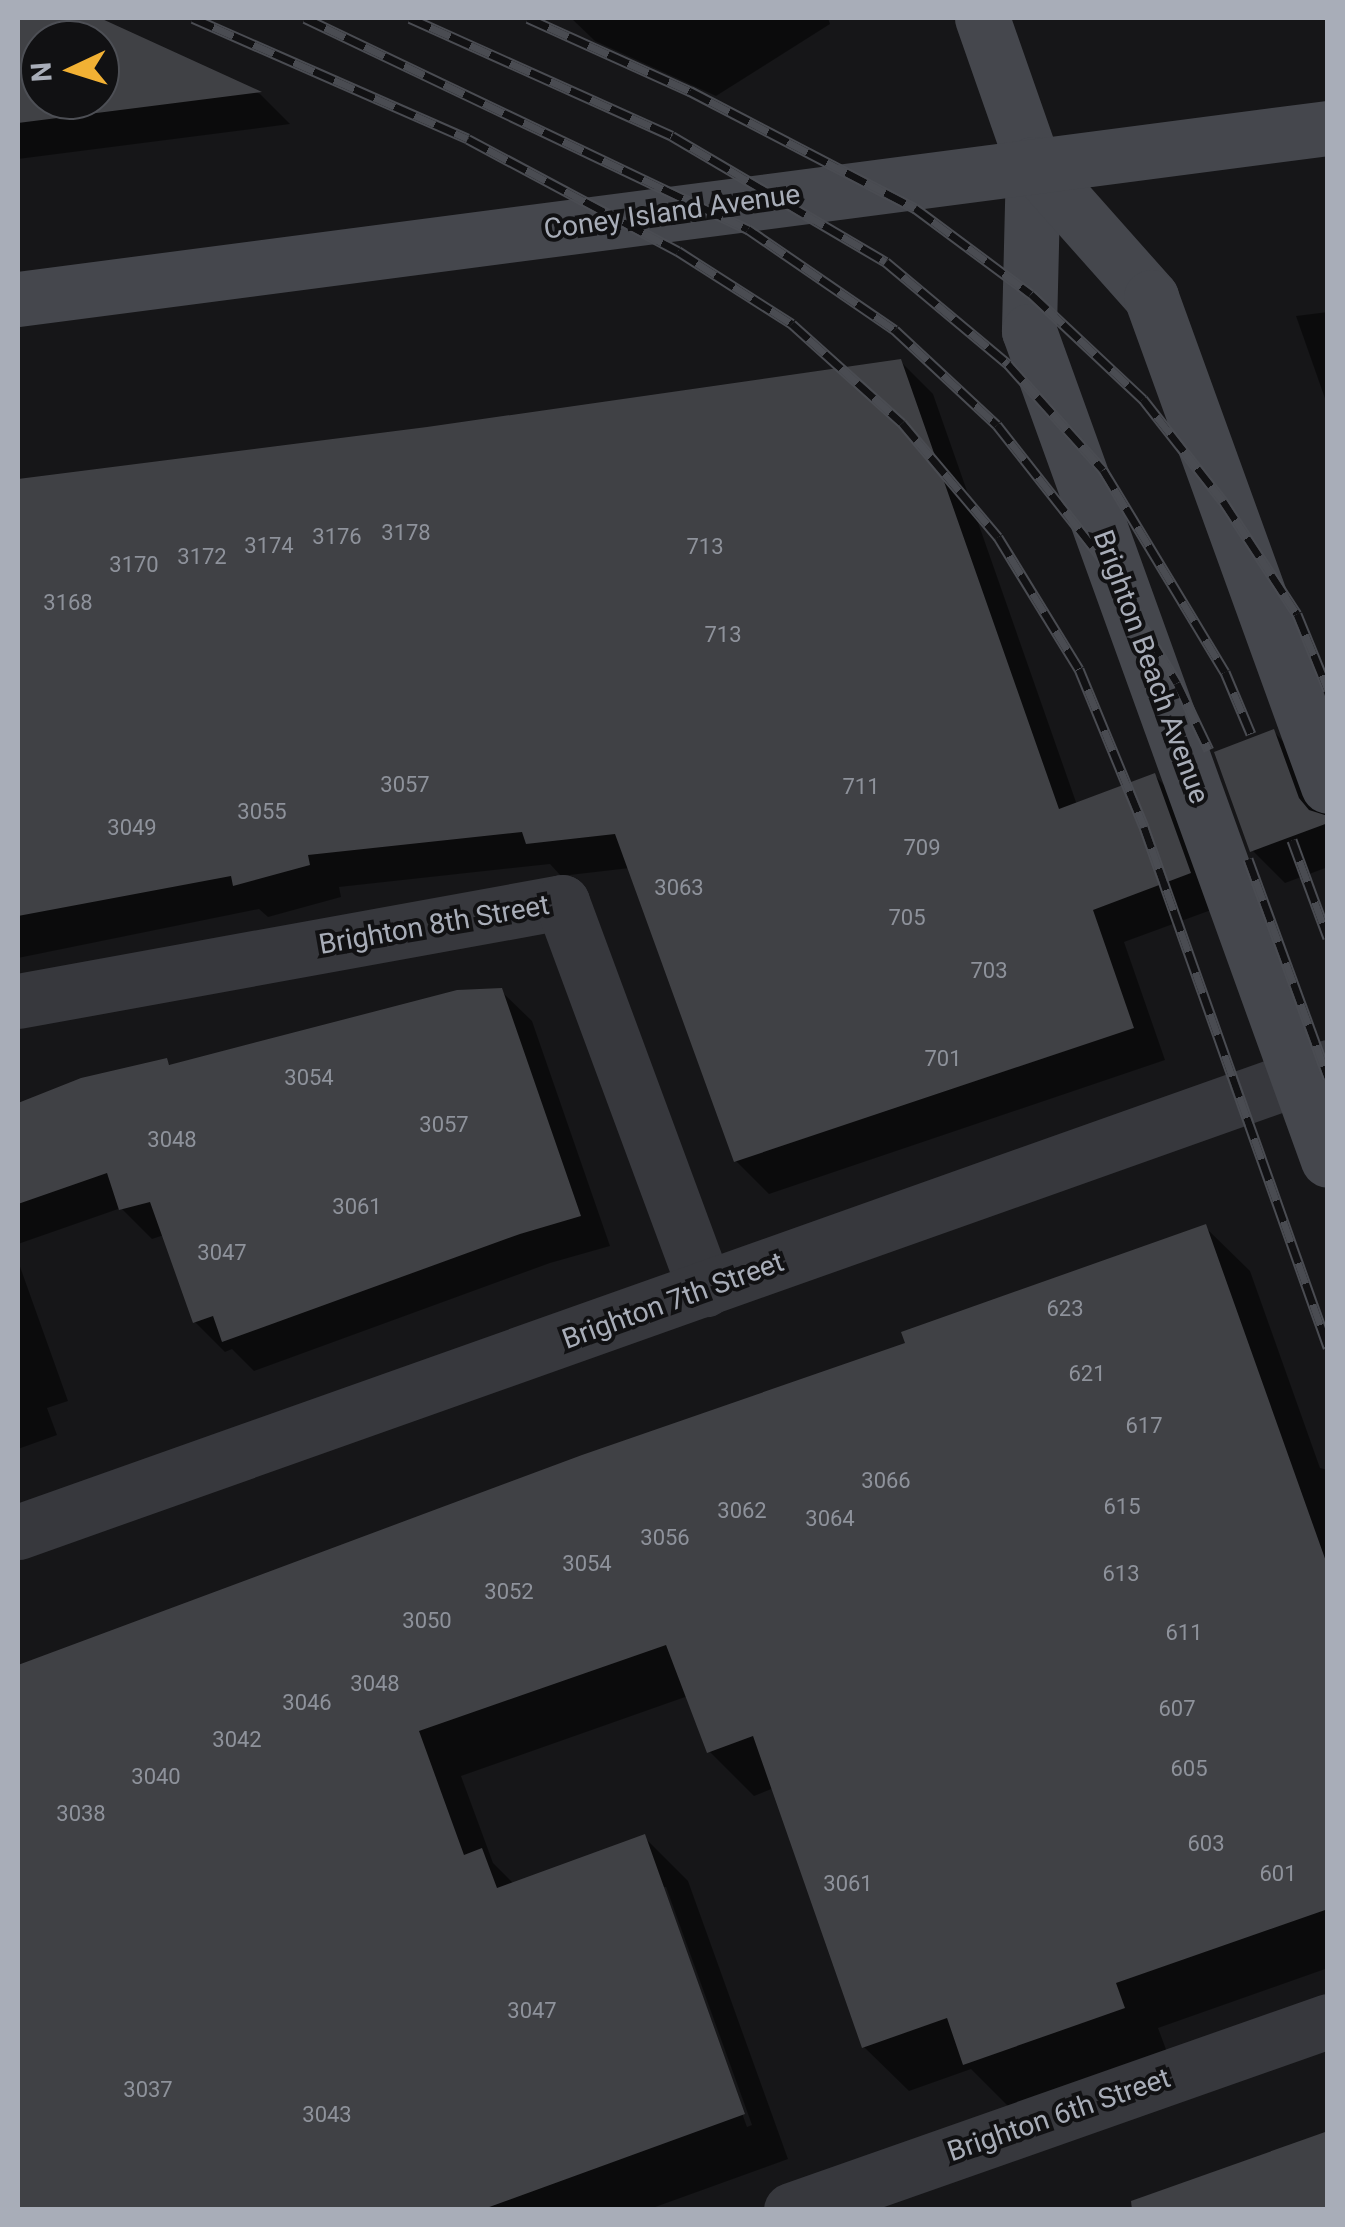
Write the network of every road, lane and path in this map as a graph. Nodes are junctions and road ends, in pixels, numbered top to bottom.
1 (982, 18) edge
2 (1328, 128) edge
3 (1034, 164) junction
4 (18, 299) edge
5 (1328, 786) edge
6 (18, 1001) edge
7 (1313, 1072) edge
8 (1328, 1160) edge
9 (705, 1290) junction
10 (18, 1532) edge
11 (1328, 2021) edge
12 (791, 2210) edge

1 - 3 main road, Brighton Beach Avenue
2 - 3 main road, Coney Island Avenue
3 - 4 main road, Coney Island Avenue
3 - 5 main road, Brighton Beach Avenue
3 - 7 main road, Brighton Beach Avenue
6 - 9 street, Brighton 8th Street
7 - 8 main road, Brighton Beach Avenue
7 - 9 street, Brighton 7th Street
9 - 10 street, Brighton 7th Street
11 - 12 street, Brighton 6th Street

